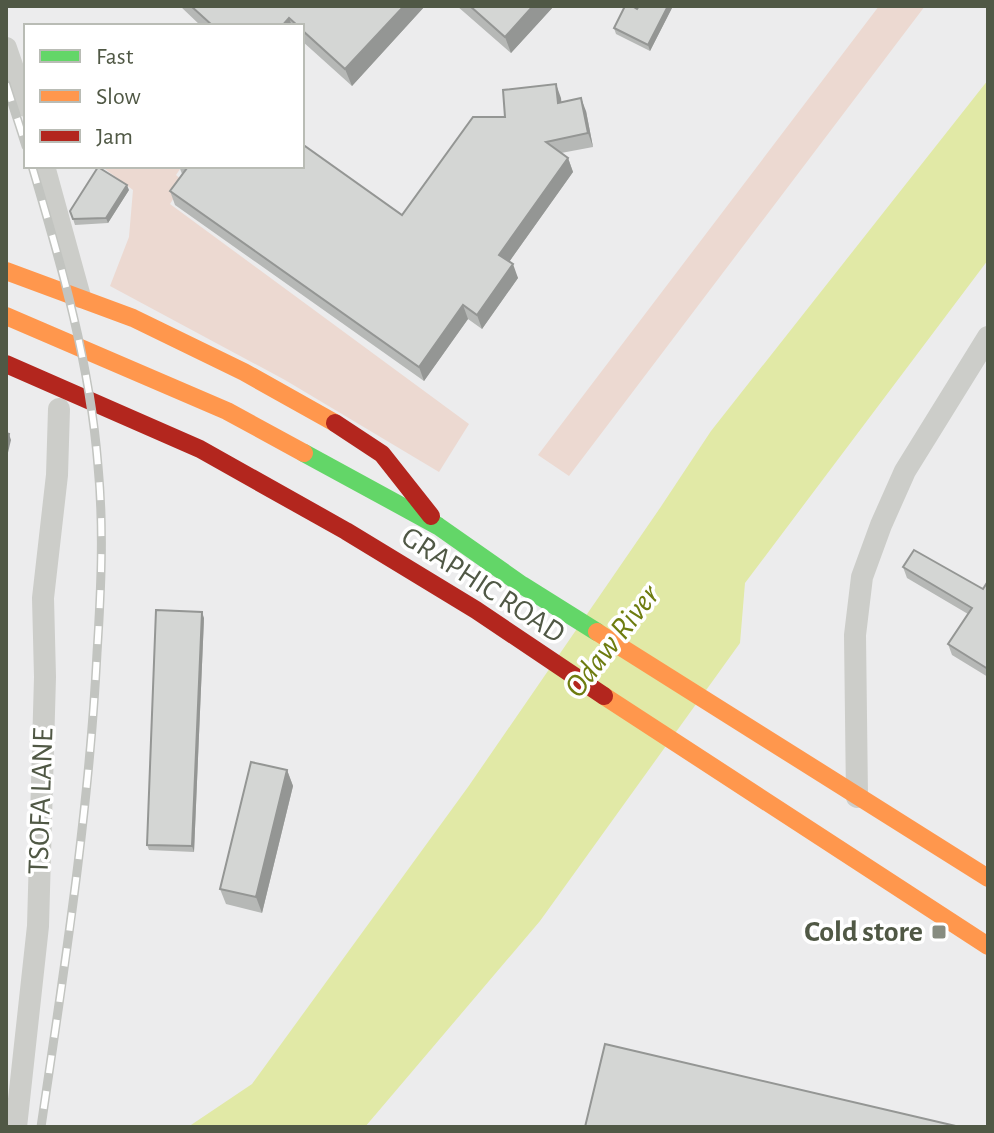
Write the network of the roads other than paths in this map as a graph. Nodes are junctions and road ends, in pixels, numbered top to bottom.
1 (6, 48) edge
2 (24, 100) edge
3 (45, 168) edge
4 (6, 271) edge
5 (80, 297) junction
6 (6, 316) edge
7 (988, 337) edge
8 (6, 364) edge
9 (52, 406) joint
10 (81, 418) dead end
11 (122, 435) dead end
12 (438, 526) junction
13 (346, 531) junction
14 (857, 797) junction
15 (988, 878) edge
16 (988, 946) edge
17 (16, 1127) edge

1 - 2 street
3 - 5 street
4 - 5 main road
5 - 12 main road
6 - 12 main road, GRAPHIC ROAD
7 - 14 street
8 - 13 main road, GRAPHIC ROAD
9 - 10 main road
9 - 17 street, TSOFA LANE
11 - 13 main road
12 - 14 main road, GRAPHIC ROAD
13 - 16 main road, GRAPHIC ROAD
14 - 15 main road, GRAPHIC ROAD

